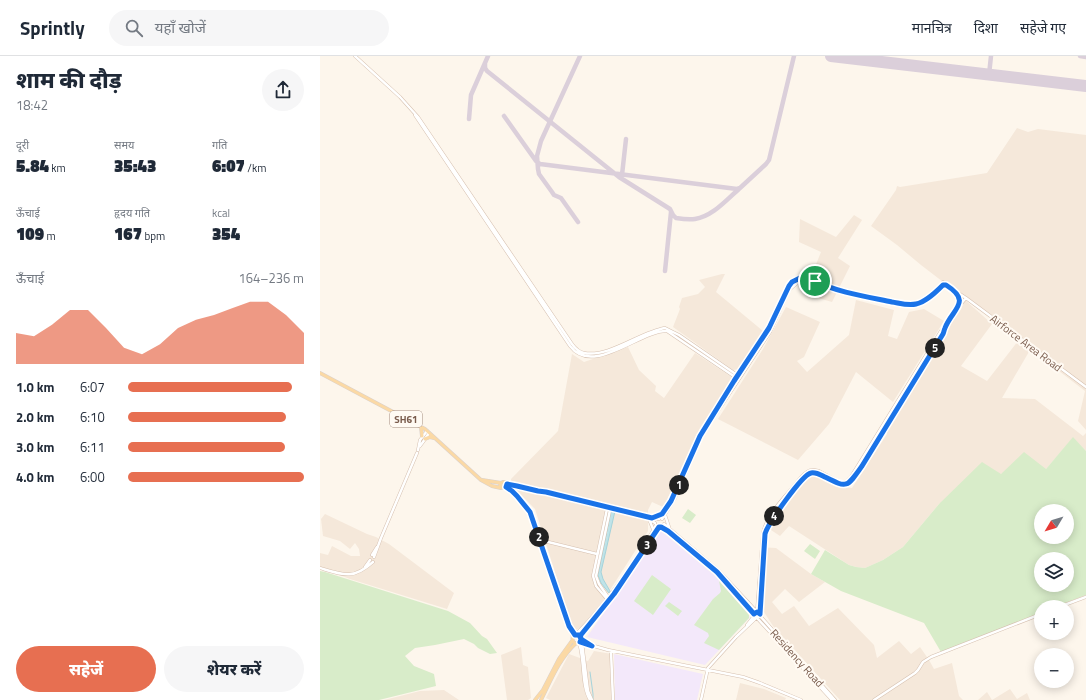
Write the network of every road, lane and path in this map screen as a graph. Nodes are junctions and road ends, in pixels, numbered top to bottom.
1 (355, 56) edge
2 (954, 290) junction
3 (962, 295) junction
4 (966, 298) junction
5 (971, 302) junction
6 (960, 303) junction
7 (945, 327) junction
8 (320, 373) edge
9 (738, 378) junction
10 (1086, 387) edge
11 (421, 427) junction
12 (428, 432) junction
13 (424, 438) junction
14 (434, 438) junction
15 (481, 480) junction
16 (501, 483) junction
17 (507, 486) junction
18 (501, 488) junction
19 (608, 508) junction
20 (663, 514) junction
21 (650, 519) junction
22 (659, 519) junction
23 (664, 524) junction
24 (658, 526) junction
25 (669, 528) junction
26 (654, 530) junction
27 (540, 540) junction
28 (597, 554) junction
29 (373, 556) dead end
30 (371, 561) dead end
31 (320, 568) edge
32 (1086, 597) edge
33 (607, 598) junction
34 (1074, 601) edge
35 (757, 615) junction
36 (1034, 617) edge
37 (575, 635) junction
38 (579, 641) junction
39 (611, 650) junction
40 (707, 670) junction
41 (535, 700) edge
42 (541, 700) edge
43 (591, 700) edge
44 (613, 700) edge
45 (701, 700) edge
46 (801, 700) edge
47 (831, 700) edge
48 (835, 700) edge
49 (874, 700) edge

1 - 9 street
2 - 3 street, Airforce Area Road
2 - 6 street
2 - 9 street, Airforce Area Road
3 - 4 street, Airforce Area Road
3 - 6 street
4 - 5 street, Airforce Area Road
4 - 6 street
5 - 6 street
5 - 10 street, Airforce Area Road
6 - 7 street
7 - 35 street
7 - 35 street
8 - 11 main road, SH61
9 - 20 street
11 - 12 main road, SH61
11 - 13 main road
12 - 13 street
12 - 14 main road, SH61
13 - 14 main road
13 - 29 street
14 - 15 main road, SH61
15 - 16 main road
15 - 18 main road, SH61
16 - 17 main road
16 - 18 main road
17 - 18 main road
17 - 19 street
17 - 27 main road
19 - 21 street
19 - 28 street
19 - 33 street
20 - 21 street
20 - 22 street
20 - 25 street
21 - 22 street
21 - 24 street
21 - 26 street
22 - 23 street
22 - 24 street
23 - 24 street
23 - 25 street
24 - 26 street
24 - 35 street
24 - 38 street
25 - 35 street
26 - 33 street
27 - 28 street
27 - 37 main road
28 - 33 street
30 - 31 street
32 - 34 street
33 - 37 street
35 - 40 street
35 - 47 street, Residency Road
35 - 48 street, Residency Road
36 - 49 street
37 - 38 main road
37 - 38 main road
38 - 39 street
38 - 41 main road
38 - 42 main road
38 - 43 street
39 - 40 street
39 - 44 street
40 - 45 street
40 - 46 street

